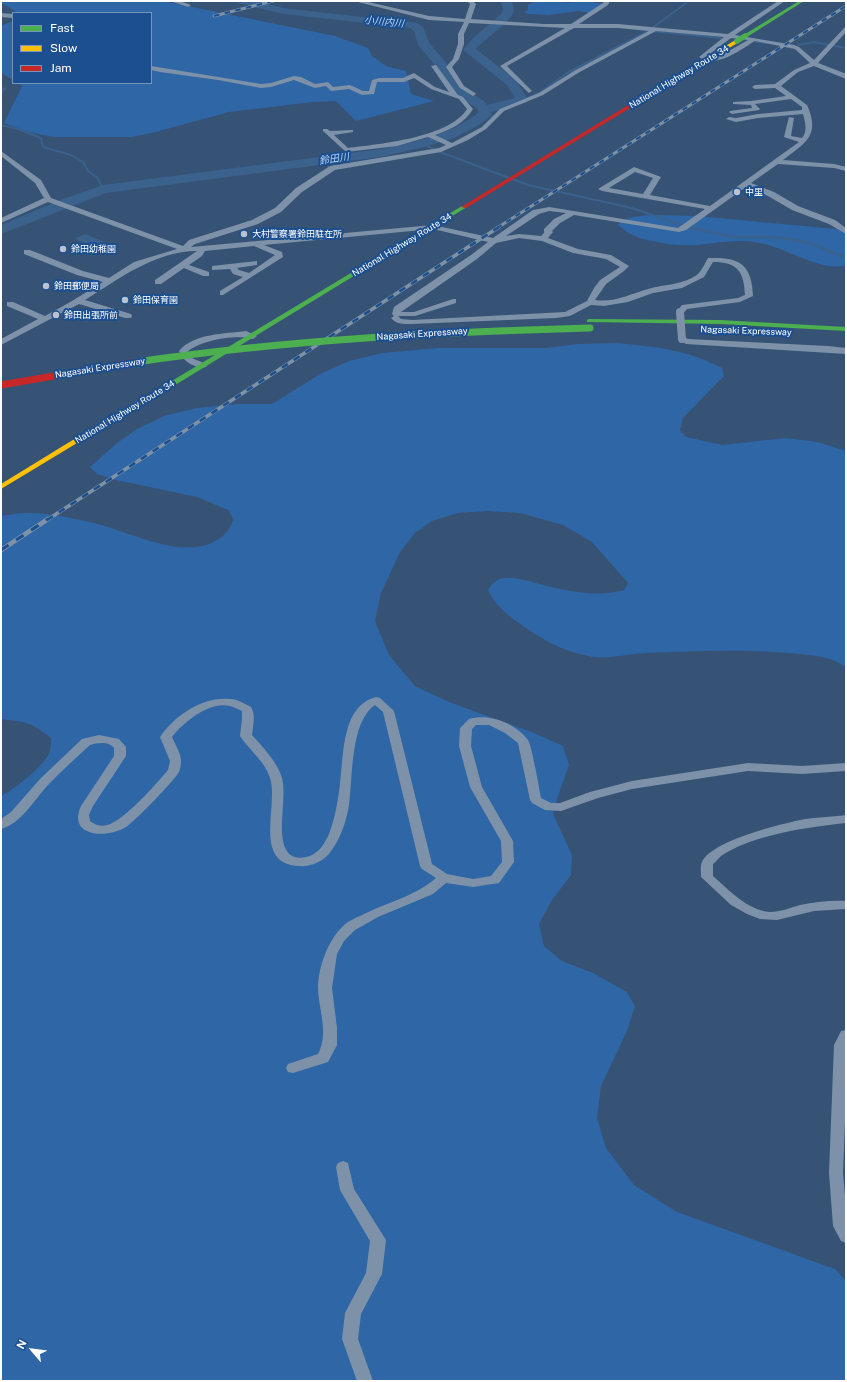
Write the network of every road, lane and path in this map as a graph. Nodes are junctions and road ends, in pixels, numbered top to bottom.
1 (173, 1) edge
2 (357, 1) edge
3 (382, 1) edge
4 (470, 1) edge
5 (608, 1) edge
6 (782, 1) edge
7 (802, 1) edge
8 (188, 5) dead end
9 (390, 10) junction
10 (1, 15) edge
11 (12, 16) edge
12 (467, 23) junction
13 (512, 26) junction
14 (571, 26) junction
15 (614, 26) junction
16 (846, 28) edge
17 (594, 30) junction
18 (564, 31) junction
19 (651, 31) junction
20 (729, 36) junction
21 (754, 39) junction
22 (707, 59) junction
23 (814, 64) junction
24 (426, 65) dead end
25 (434, 66) junction
26 (448, 67) junction
27 (152, 68) edge
28 (845, 75) edge
29 (777, 86) junction
30 (755, 87) dead end
31 (529, 91) dead end
32 (459, 97) junction
33 (791, 97) junction
34 (735, 103) dead end
35 (751, 103) junction
36 (806, 112) junction
37 (791, 118) dead end
38 (351, 131) dead end
39 (430, 136) junction
40 (804, 140) junction
41 (451, 145) junction
42 (1, 153) edge
43 (776, 162) junction
44 (846, 169) edge
45 (746, 184) junction
46 (646, 196) junction
47 (50, 199) junction
48 (710, 208) junction
49 (574, 212) junction
50 (1, 221) edge
51 (433, 227) junction
52 (846, 232) edge
53 (543, 240) junction
54 (494, 241) junction
55 (256, 244) junction
56 (184, 249) junction
57 (203, 249) junction
58 (27, 252) dead end
59 (254, 263) dead end
60 (183, 265) junction
61 (232, 266) junction
62 (214, 268) dead end
63 (206, 274) dead end
64 (250, 276) junction
65 (109, 281) junction
66 (158, 282) dead end
67 (223, 294) dead end
68 (453, 300) dead end
69 (78, 301) junction
70 (590, 302) junction
71 (10, 304) dead end
72 (396, 314) junction
73 (128, 316) dead end
74 (45, 319) junction
75 (590, 324) junction
76 (846, 329) edge
77 (1, 334) edge
78 (253, 336) junction
79 (846, 336) edge
80 (10, 338) junction
81 (1, 342) edge
82 (846, 351) edge
83 (189, 360) junction
84 (203, 366) junction
85 (1, 377) edge
86 (1, 385) edge
87 (1, 391) edge
88 (1, 487) edge
89 (846, 767) edge
90 (846, 819) edge
91 (1, 825) edge
92 (444, 878) junction
93 (846, 905) edge
94 (846, 1034) edge
95 (293, 1068) dead end
96 (343, 1167) dead end
97 (846, 1237) edge
98 (365, 1381) edge

1 - 8 street
2 - 9 street
3 - 9 street
4 - 12 street
5 - 14 street
6 - 20 street
7 - 22 highway, National Highway Route 34
9 - 12 street
10 - 11 street
12 - 13 street
12 - 13 street
12 - 26 street
13 - 14 street
13 - 18 street
14 - 15 street
14 - 18 street
15 - 17 street
15 - 19 street
16 - 23 street
17 - 18 street
17 - 19 street
18 - 31 street
19 - 20 street
19 - 41 street
20 - 21 street
20 - 22 street
21 - 22 street
21 - 23 street
22 - 51 highway, National Highway Route 34
23 - 28 street
23 - 29 street
24 - 25 street
25 - 26 street
25 - 32 street
26 - 32 street
27 - 32 street
29 - 30 street
29 - 33 street
32 - 39 street
33 - 35 street
33 - 36 street
34 - 35 street
35 - 36 street
36 - 40 street
37 - 40 street
38 - 39 street
39 - 41 street
40 - 43 street
41 - 56 street
42 - 47 street
43 - 44 street
43 - 45 street
45 - 48 street
45 - 52 street
46 - 46 street
46 - 48 street
47 - 50 street
47 - 56 street
48 - 49 street
49 - 53 street
49 - 54 street
51 - 54 street
51 - 55 street
51 - 78 highway, National Highway Route 34
53 - 54 street
53 - 70 street
54 - 72 street
55 - 57 street
55 - 64 street
56 - 57 street
56 - 65 street
57 - 60 street
58 - 65 street
59 - 61 street
60 - 63 street
60 - 66 street
61 - 62 street
61 - 64 street
64 - 67 street
65 - 69 street
68 - 72 street
69 - 73 street
69 - 74 street
70 - 72 street
70 - 82 street, bridge
71 - 74 street
74 - 80 street
75 - 76 highway, Nagasaki Expressway
75 - 79 highway, Nagasaki Expressway
75 - 85 highway, Nagasaki Expressway
75 - 86 highway, Nagasaki Expressway, bridge
77 - 80 street
78 - 83 street
78 - 84 highway, National Highway Route 34
80 - 81 street
83 - 84 street
83 - 87 street
84 - 88 highway, National Highway Route 34
89 - 92 street
90 - 93 street
91 - 92 street
92 - 95 street
94 - 97 street
96 - 98 street

